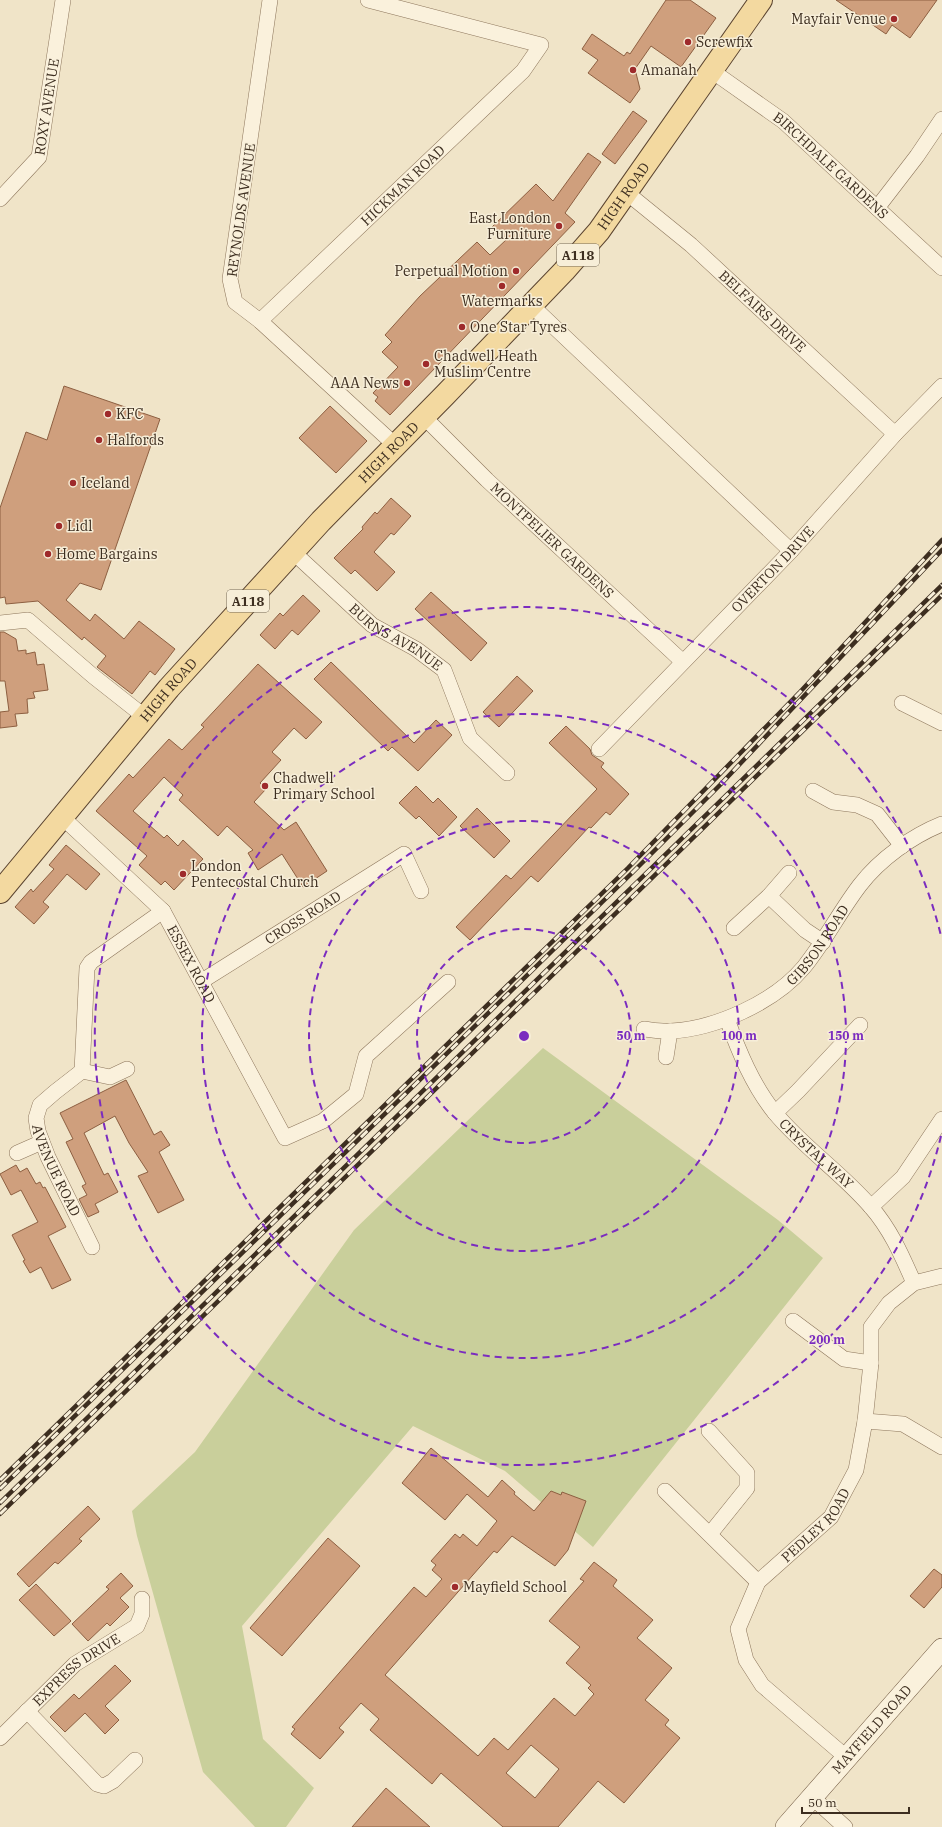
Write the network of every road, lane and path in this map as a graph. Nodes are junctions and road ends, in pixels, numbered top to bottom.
1 (63, 0) edge
2 (270, 0) edge
3 (368, 0) edge
4 (761, 0) edge
5 (712, 71) junction
6 (942, 119) edge
7 (627, 193) junction
8 (0, 199) edge
9 (877, 208) junction
10 (942, 268) edge
11 (531, 305) junction
12 (260, 321) junction
13 (942, 386) edge
14 (424, 417) junction
15 (895, 434) junction
16 (395, 446) junction
17 (792, 551) junction
18 (293, 552) junction
19 (0, 623) edge
20 (683, 662) junction
21 (902, 703) dead end
22 (145, 717) junction
23 (942, 723) edge
24 (599, 749) dead end
25 (507, 773) dead end
26 (813, 791) dead end
27 (62, 817) junction
28 (941, 826) edge
29 (902, 846) junction
30 (789, 873) dead end
31 (420, 891) dead end
32 (0, 892) edge
33 (769, 896) junction
34 (163, 911) junction
35 (734, 928) dead end
36 (823, 942) junction
37 (202, 981) junction
38 (448, 982) dead end
39 (727, 1019) junction
40 (860, 1025) dead end
41 (644, 1029) dead end
42 (670, 1031) junction
43 (666, 1057) dead end
44 (127, 1069) dead end
45 (82, 1071) junction
46 (775, 1113) junction
47 (942, 1119) edge
48 (42, 1142) junction
49 (17, 1153) dead end
50 (871, 1207) junction
51 (92, 1247) dead end
52 (942, 1276) edge
53 (914, 1283) junction
54 (793, 1321) dead end
55 (871, 1363) junction
56 (865, 1421) junction
57 (709, 1431) dead end
58 (942, 1447) edge
59 (665, 1491) dead end
60 (710, 1534) junction
61 (758, 1582) junction
62 (142, 1599) dead end
63 (942, 1649) edge
64 (27, 1711) junction
65 (0, 1738) edge
66 (846, 1757) junction
67 (135, 1760) dead end
68 (812, 1798) junction
69 (786, 1827) edge
70 (845, 1827) edge

1 - 8 street, ROXY AVENUE
2 - 12 street, REYNOLDS AVENUE
3 - 12 street, HICKMAN ROAD
4 - 5 main road, HIGH ROAD / A118
5 - 7 main road, HIGH ROAD / A118
5 - 9 street, BIRCHDALE GARDENS
6 - 9 street
7 - 11 main road, HIGH ROAD / A118
7 - 15 street, BELFAIRS DRIVE
9 - 10 street, BIRCHDALE GARDENS
11 - 14 main road, HIGH ROAD / A118
11 - 17 street
12 - 16 street, REYNOLDS AVENUE
13 - 15 street, OVERTON DRIVE
14 - 16 main road, HIGH ROAD / A118
14 - 20 street, MONTPELIER GARDENS
15 - 17 street, OVERTON DRIVE
16 - 18 main road, HIGH ROAD / A118
17 - 20 street, OVERTON DRIVE
18 - 22 main road, HIGH ROAD / A118
18 - 25 street, BURNS AVENUE
19 - 22 street
20 - 24 street, OVERTON DRIVE
21 - 23 street
22 - 27 main road, HIGH ROAD / A118
26 - 29 street
27 - 32 main road, HIGH ROAD / A118
27 - 34 street, ESSEX ROAD
28 - 29 street, GIBSON ROAD
29 - 36 street, GIBSON ROAD
30 - 33 street
31 - 37 street, CROSS ROAD
33 - 35 street
33 - 36 street
34 - 37 street, ESSEX ROAD
34 - 45 street
36 - 39 street, GIBSON ROAD
37 - 38 street, ESSEX ROAD
39 - 42 street, GIBSON ROAD
39 - 46 street, CRYSTAL WAY
40 - 46 street
41 - 42 street, GIBSON ROAD
42 - 43 street
44 - 45 street
45 - 48 street, AVENUE ROAD
46 - 50 street, CRYSTAL WAY
47 - 50 street
48 - 49 street
48 - 51 street, AVENUE ROAD
50 - 53 street, CRYSTAL WAY
52 - 53 street, PEDLEY ROAD
53 - 55 street, PEDLEY ROAD
54 - 55 street
55 - 56 street, PEDLEY ROAD
56 - 58 street
56 - 61 street, PEDLEY ROAD
57 - 60 street
59 - 60 street
60 - 61 street
61 - 66 street, PEDLEY ROAD
62 - 64 street, EXPRESS DRIVE
63 - 66 street, MAYFIELD ROAD
64 - 65 street, EXPRESS DRIVE
64 - 67 street
66 - 68 street, MAYFIELD ROAD
68 - 69 street, MAYFIELD ROAD
68 - 70 street

